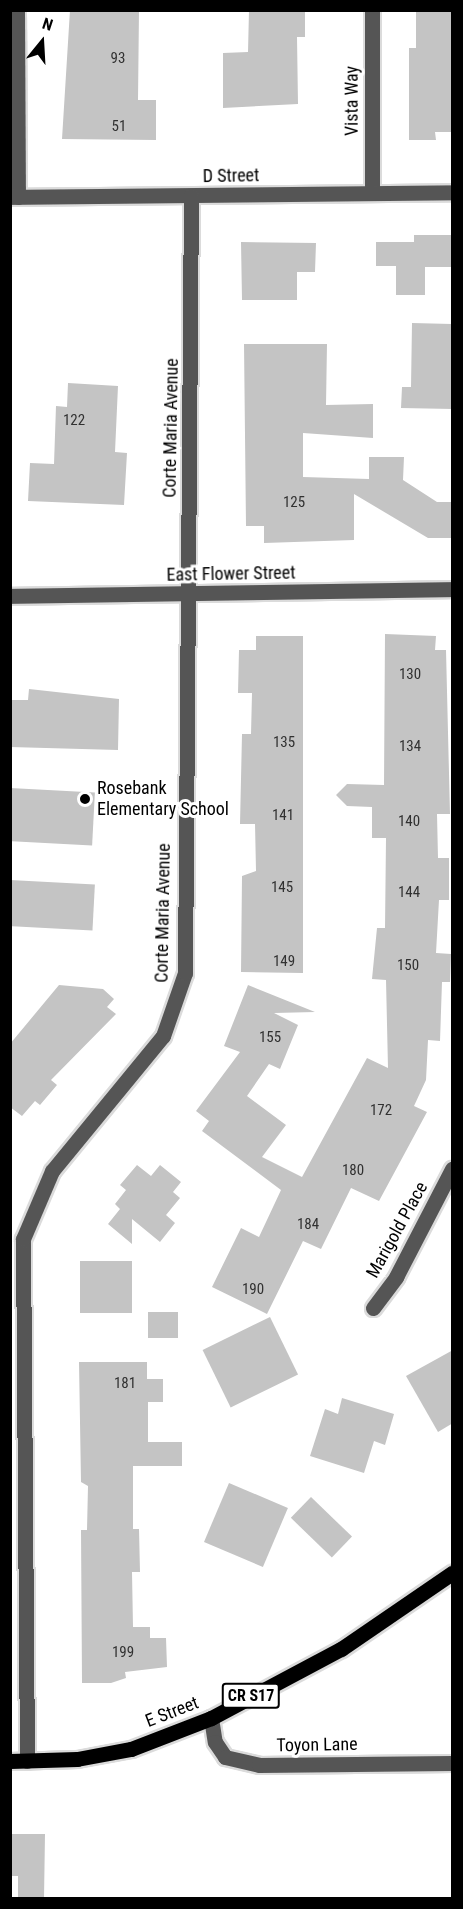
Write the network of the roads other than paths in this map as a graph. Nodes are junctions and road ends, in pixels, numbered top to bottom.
1 (17, 10) edge
2 (372, 10) edge
3 (372, 192) junction
4 (453, 192) edge
5 (191, 196) junction
6 (14, 197) edge
7 (453, 590) edge
8 (184, 594) junction
9 (10, 596) edge
10 (453, 1169) edge
11 (373, 1308) dead end
12 (453, 1573) edge
13 (211, 1718) junction
14 (10, 1761) edge
15 (27, 1761) junction
16 (453, 1763) edge

1 - 6 street
2 - 3 street, Vista Way
3 - 4 street, D Street
3 - 5 street, D Street
5 - 6 street, D Street
5 - 8 street, Corte Maria Avenue
7 - 8 street, East Flower Street
8 - 9 street, East Flower Street
8 - 15 street, Corte Maria Avenue
10 - 11 street, Marigold Place
12 - 13 main road, E Street / CR S17
13 - 15 main road, E Street / CR S17
13 - 16 street, Toyon Lane
14 - 15 main road, E Street / CR S17

